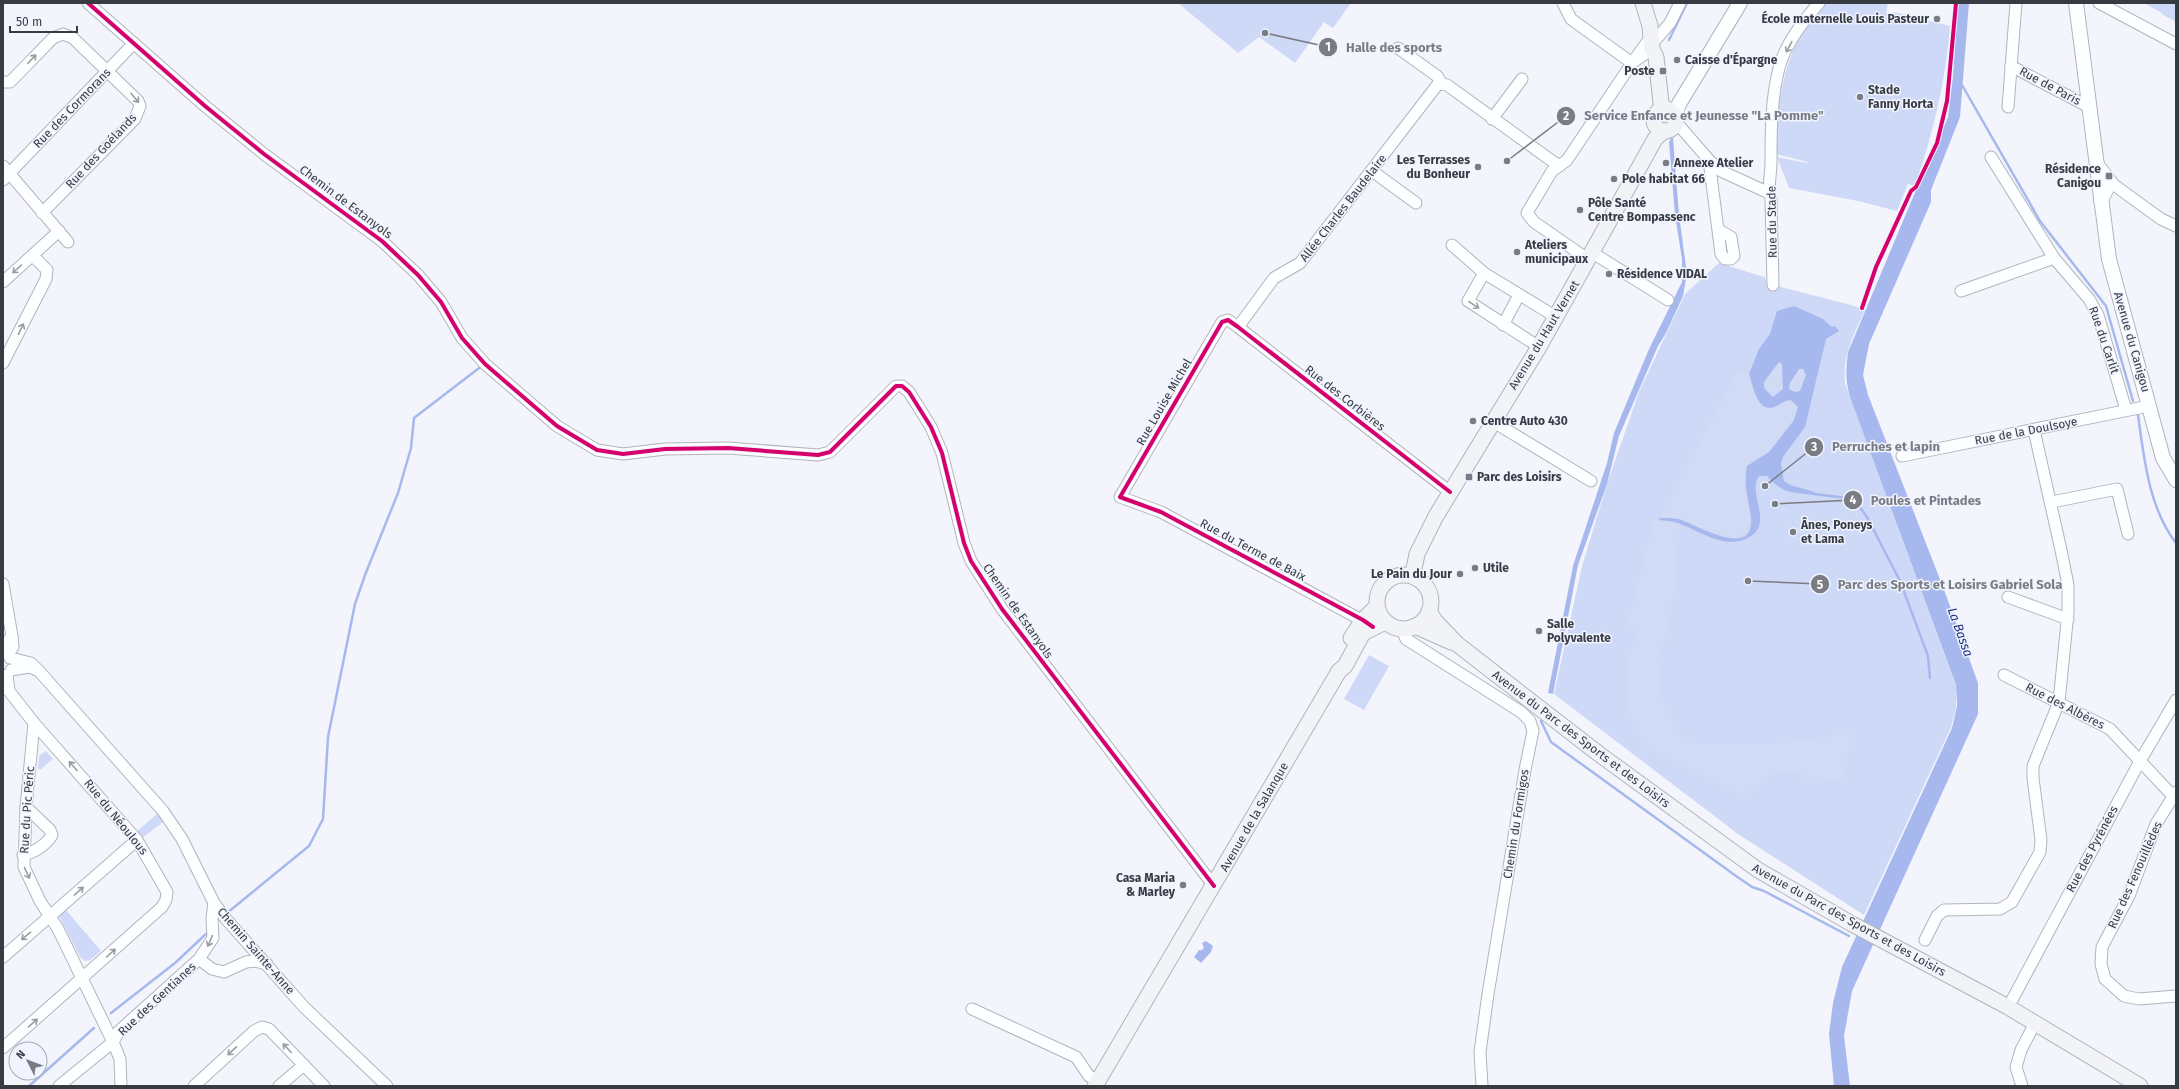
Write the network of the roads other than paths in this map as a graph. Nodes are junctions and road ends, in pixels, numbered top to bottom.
1 (88, 3) edge
2 (1563, 3) edge
3 (1643, 3) edge
4 (1680, 3) edge
5 (1740, 3) edge
6 (1819, 3) edge
7 (2016, 3) edge
8 (2076, 3) edge
9 (2099, 3) edge
10 (134, 43) junction
11 (1651, 44) junction
12 (2176, 44) edge
13 (1398, 48) dead end
14 (1632, 63) junction
15 (2010, 66) junction
16 (107, 71) junction
17 (1522, 79) dead end
18 (3, 82) edge
19 (1442, 84) junction
20 (2008, 107) dead end
21 (2089, 107) junction
22 (1492, 119) junction
23 (1670, 119) junction
24 (1991, 157) dead end
25 (1709, 160) junction
26 (1559, 166) junction
27 (1372, 171) junction
28 (5, 173) edge
29 (2104, 181) junction
30 (1769, 193) junction
31 (1416, 203) dead end
32 (42, 213) junction
33 (2176, 226) edge
34 (1719, 230) dead end
35 (59, 231) junction
36 (68, 242) dead end
37 (1452, 245) dead end
38 (1591, 256) junction
39 (31, 257) junction
40 (2054, 258) junction
41 (1484, 273) junction
42 (3, 282) edge
43 (1773, 285) dead end
44 (1961, 291) dead end
45 (1519, 295) junction
46 (1668, 300) dead end
47 (1556, 317) junction
48 (1228, 320) joint
49 (1503, 325) junction
50 (1238, 327) junction
51 (1538, 348) junction
52 (3, 363) edge
53 (2149, 406) junction
54 (2126, 410) junction
55 (1492, 421) junction
56 (2034, 430) junction
57 (1902, 456) dead end
58 (2171, 464) edge
59 (2176, 480) edge
60 (1591, 481) dead end
61 (1450, 492) junction
62 (1120, 497) joint
63 (2052, 502) junction
64 (1436, 516) junction
65 (2128, 534) dead end
66 (1399, 576) junction
67 (1416, 578) junction
68 (3, 584) edge
69 (2008, 598) dead end
70 (1429, 611) junction
71 (2068, 619) junction
72 (1374, 623) junction
73 (1408, 628) junction
74 (1457, 644) junction
75 (6, 652) edge
76 (39, 671) junction
77 (2004, 675) dead end
78 (6, 679) edge
79 (2176, 700) edge
80 (2059, 702) junction
81 (34, 723) junction
82 (32, 738) junction
83 (48, 739) junction
84 (2140, 761) junction
85 (2174, 794) edge
86 (26, 807) junction
87 (137, 840) junction
88 (23, 854) junction
89 (1214, 886) junction
90 (214, 903) junction
91 (50, 916) junction
92 (1925, 940) dead end
93 (3, 957) edge
94 (199, 959) junction
95 (268, 965) junction
96 (82, 979) junction
97 (2176, 996) edge
98 (2012, 1000) dead end
99 (972, 1009) dead end
100 (2035, 1023) junction
101 (113, 1042) junction
102 (3, 1048) edge
103 (304, 1065) junction
104 (1096, 1083) edge
105 (59, 1086) edge
106 (121, 1086) edge
107 (194, 1086) edge
108 (279, 1086) edge
109 (324, 1086) edge
110 (387, 1086) edge
111 (1482, 1086) edge
112 (2022, 1086) edge
113 (2140, 1086) edge

1 - 10 street, Chemin de Estanyols
2 - 14 street
3 - 11 main road
4 - 11 street
5 - 23 street, Avenue du Haut Vernet
6 -> 30 street, Rue du Stade
7 - 15 street, Rue de Paris
8 - 21 street
9 - 12 street
10 - 16 street, Rue des Cormorans
10 - 89 street, Chemin de Estanyols
11 - 14 street
11 - 23 main road
13 - 19 street
14 - 26 street
15 - 20 street, Rue de Paris
15 - 21 street, Rue de Paris
18 -> 16 street, Rue des Goélands
16 - 28 street, Rue des Cormorans
16 -> 32 street, Rue des Goélands
17 - 22 street
19 - 22 street
19 - 27 street, Allée Charles Baudelaire
21 - 29 street
22 - 26 street
23 - 25 street
23 - 38 main road, Avenue du Haut Vernet
24 - 40 street, Rue du Carlit
25 - 30 street
25 - 34 street
26 - 38 street
27 - 31 street
27 - 50 street, Allée Charles Baudelaire
28 - 32 street
29 - 33 street
29 - 53 street, Avenue du Canigou
30 - 43 street, Rue du Stade
32 - 35 street
35 - 36 street
35 - 39 street
37 - 41 street
38 - 46 street
38 - 47 main road, Avenue du Haut Vernet
39 -> 42 street
52 -> 39 street
40 - 44 street
40 - 54 street, Rue du Carlit
41 - 45 street
41 -> 49 street
45 - 47 street
45 - 49 street
47 - 51 main road, Avenue du Haut Vernet
48 - 50 street, Rue des Corbières
48 - 62 street, Rue Louise Michel
49 - 51 street
50 - 61 street, Rue des Corbières
51 - 55 main road, Avenue du Haut Vernet
53 - 54 street, Rue de la Doulsoye
53 - 58 street, Avenue du Canigou
54 - 56 street, Rue de la Doulsoye
55 - 60 street
55 - 61 main road, Avenue du Haut Vernet
56 - 57 street, Rue de la Doulsoye
56 - 63 street
58 - 59 street, Avenue du Canigou
61 - 64 main road, Avenue du Haut Vernet
62 - 72 street, Rue du Terme de Baix
63 - 65 street
63 - 71 street
64 - 66 main road, Avenue du Haut Vernet
64 - 67 main road, Avenue du Haut Vernet
66 - 67 main road
66 - 72 main road
67 - 70 main road
68 - 75 street
69 - 71 street
70 - 73 main road
70 - 74 main road, Avenue du Parc des Sports et des Loisirs
71 - 80 street
72 - 73 main road
72 - 89 main road, Avenue de la Salanque
73 - 74 main road, Avenue du Parc des Sports et des Loisirs
73 - 111 street, Chemin du Formigos
74 - 100 main road, Avenue du Parc des Sports et des Loisirs
75 - 76 street, Chemin Sainte-Anne
75 - 78 street
76 - 78 street
76 - 90 street, Chemin Sainte-Anne
77 - 80 street, Rue des Albères
78 - 81 street, Rue du Néoulous
79 - 84 street, Rue des Pyrénées
80 - 84 street, Rue des Albères
80 - 92 street
81 - 82 street, Rue du Pic Péric
81 - 83 street, Rue du Néoulous
82 - 83 street
82 - 86 street, Rue du Pic Péric
87 -> 83 street, Rue du Néoulous
84 - 85 street, Rue des Albères
84 - 98 street, Rue des Pyrénées
85 - 97 street, Rue des Fenouillèdes
86 - 88 street, Rue du Pic Péric
86 - 88 street
91 -> 87 street
96 -> 87 street, Rue du Néoulous
88 -> 91 street, Rue du Pic Péric
89 - 104 main road, Avenue de la Salanque
90 -> 94 street, Rue des Gentianes
90 - 95 street, Chemin Sainte-Anne
91 -> 93 street
91 - 96 street, Rue du Pic Péric
94 - 95 street, Rue des Gentianes
94 - 101 street, Rue des Gentianes
95 - 110 street, Chemin Sainte-Anne
96 - 101 street, Rue du Pic Péric
102 -> 96 street, Rue du Néoulous
99 - 104 street
100 - 112 street
100 - 113 main road, Avenue du Parc des Sports et des Loisirs
101 - 105 street
101 - 106 street, Rue des Gentianes
103 -> 107 street
103 - 108 street
103 - 109 street

